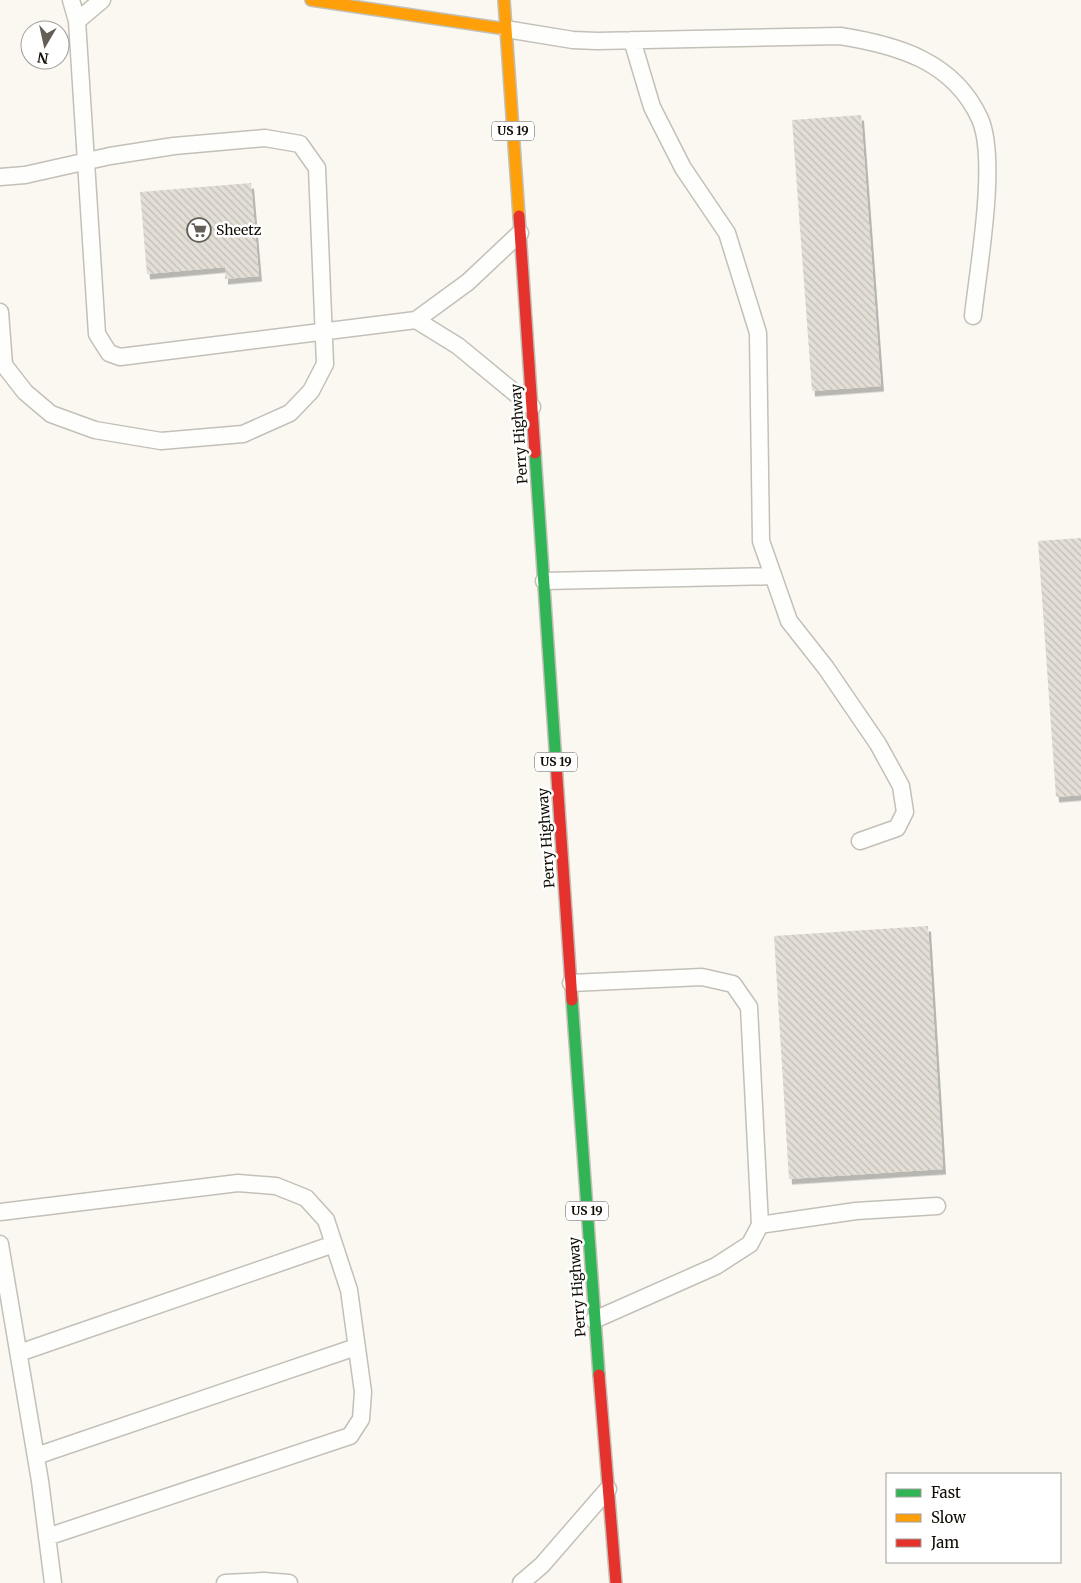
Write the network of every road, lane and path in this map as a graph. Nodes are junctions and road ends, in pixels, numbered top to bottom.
1 (71, 0) edge
2 (102, 0) edge
3 (311, 0) edge
4 (504, 0) edge
5 (77, 21) junction
6 (506, 29) junction
7 (632, 40) junction
8 (84, 162) junction
9 (0, 177) edge
10 (520, 233) junction
11 (0, 312) edge
12 (973, 316) dead end
13 (416, 320) junction
14 (324, 331) junction
15 (532, 407) junction
16 (773, 576) junction
17 (544, 581) junction
18 (860, 841) dead end
19 (571, 983) junction
20 (937, 1206) dead end
21 (0, 1212) edge
22 (760, 1225) junction
23 (0, 1244) edge
24 (334, 1244) junction
25 (594, 1320) junction
26 (356, 1347) junction
27 (18, 1354) junction
28 (36, 1456) junction
29 (608, 1489) junction
30 (47, 1537) junction
31 (53, 1583) edge
32 (225, 1583) edge
33 (289, 1583) edge
34 (521, 1583) edge
35 (616, 1583) edge

1 - 5 lane
2 - 5 lane
3 - 6 main road
4 - 6 main road, Perry Highway / US 19
5 - 8 lane
6 - 7 lane
6 - 10 main road, Perry Highway / US 19
7 - 12 lane
7 - 16 lane
8 - 9 lane
8 - 14 lane
8 - 14 lane
10 - 13 lane
10 - 15 main road, Perry Highway / US 19
11 - 14 lane
13 - 14 lane
13 - 15 lane
15 - 17 main road, Perry Highway / US 19
16 - 17 lane
16 - 18 lane
17 - 19 main road, Perry Highway / US 19
19 - 22 lane
19 - 25 main road, Perry Highway / US 19
20 - 22 lane
21 - 24 lane
22 - 25 lane
23 - 27 lane
24 - 26 lane
24 - 27 lane
25 - 29 main road, Perry Highway / US 19
26 - 28 lane
26 - 30 lane
27 - 28 lane
28 - 30 lane
29 - 34 lane
29 - 35 main road, Perry Highway / US 19
30 - 31 lane
32 - 33 lane

